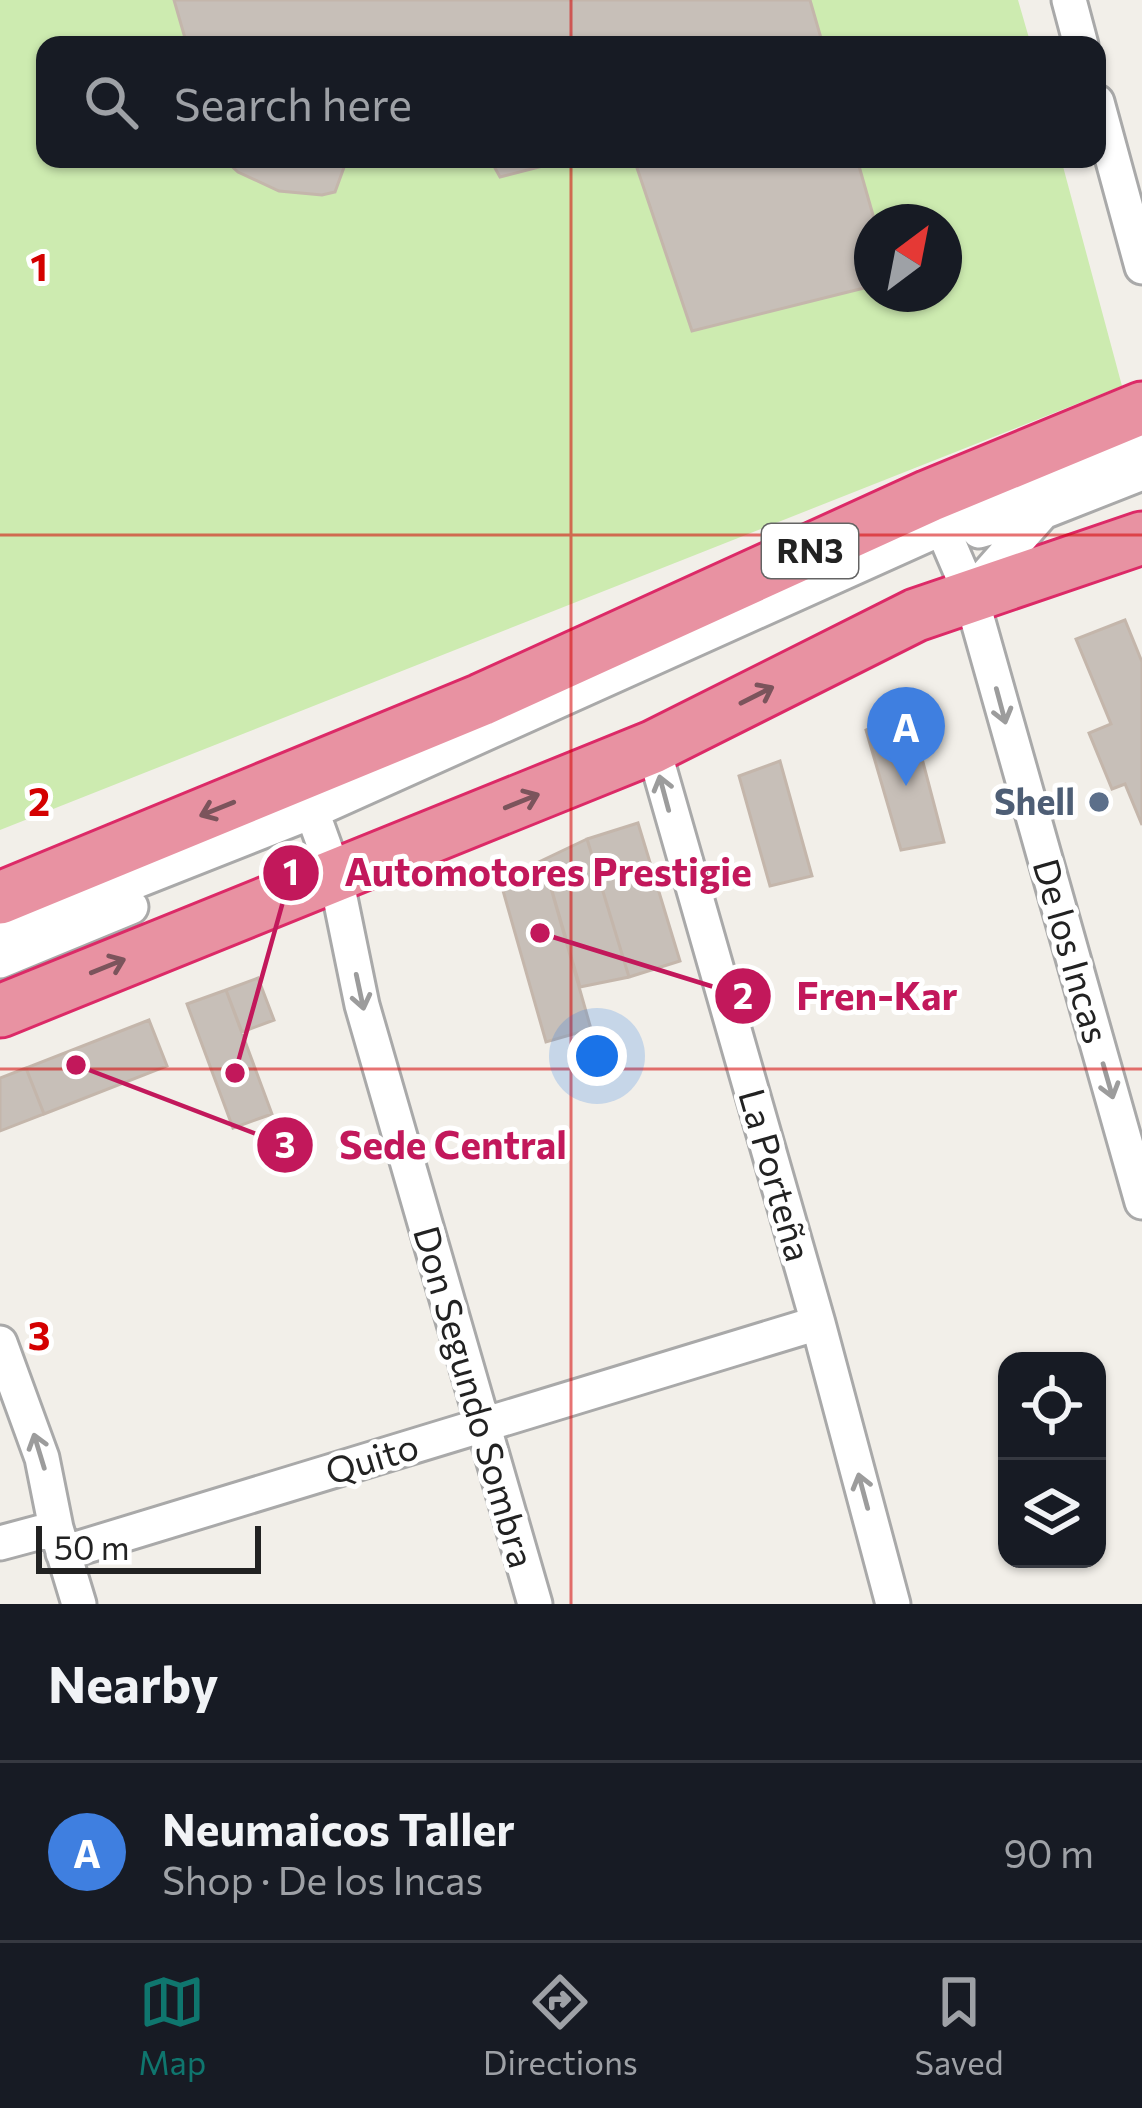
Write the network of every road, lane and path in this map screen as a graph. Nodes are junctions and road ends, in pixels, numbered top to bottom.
1 (1069, 0) edge
2 (1079, 36) edge
3 (1106, 135) edge
4 (1142, 267) edge
5 (1142, 408) edge
6 (1142, 444) edge
7 (1142, 473) edge
8 (1043, 512) junction
9 (939, 522) junction
10 (1142, 538) edge
11 (970, 593) junction
12 (661, 652) junction
13 (626, 664) junction
14 (481, 700) junction
15 (652, 747) junction
16 (308, 802) junction
17 (336, 878) junction
18 (0, 898) edge
19 (0, 934) edge
20 (0, 962) edge
21 (0, 1011) edge
22 (1132, 1127) edge
23 (1142, 1202) edge
24 (818, 1323) junction
25 (0, 1343) edge
26 (481, 1427) junction
27 (59, 1540) junction
28 (0, 1543) edge
29 (79, 1604) edge
30 (535, 1604) edge
31 (893, 1604) edge

1 - 2 street
3 - 4 street
5 - 9 highway, RN3
6 - 9 street
7 - 8 street
8 - 9 street
8 - 11 street
9 - 11 street, De los Incas
9 - 12 street
9 - 14 highway, RN3
9 - 16 street
10 - 11 highway
15 -> 11 highway
11 -> 22 street, De los Incas
12 - 13 street
12 - 16 street
13 - 14 street
13 - 16 street
14 - 16 highway, RN3
17 -> 15 highway
24 -> 15 street, La Porteña
16 - 17 street, Don Segundo Sombra
16 -> 18 highway, RN3
16 - 19 street
16 - 20 street
21 -> 17 highway
17 -> 26 street, Don Segundo Sombra
22 - 23 street, De los Incas
24 - 26 street, Quito
31 -> 24 street, La Porteña
27 -> 25 street
26 - 27 street, Quito
26 - 30 street, Don Segundo Sombra
27 - 28 street, Quito
27 - 29 street

